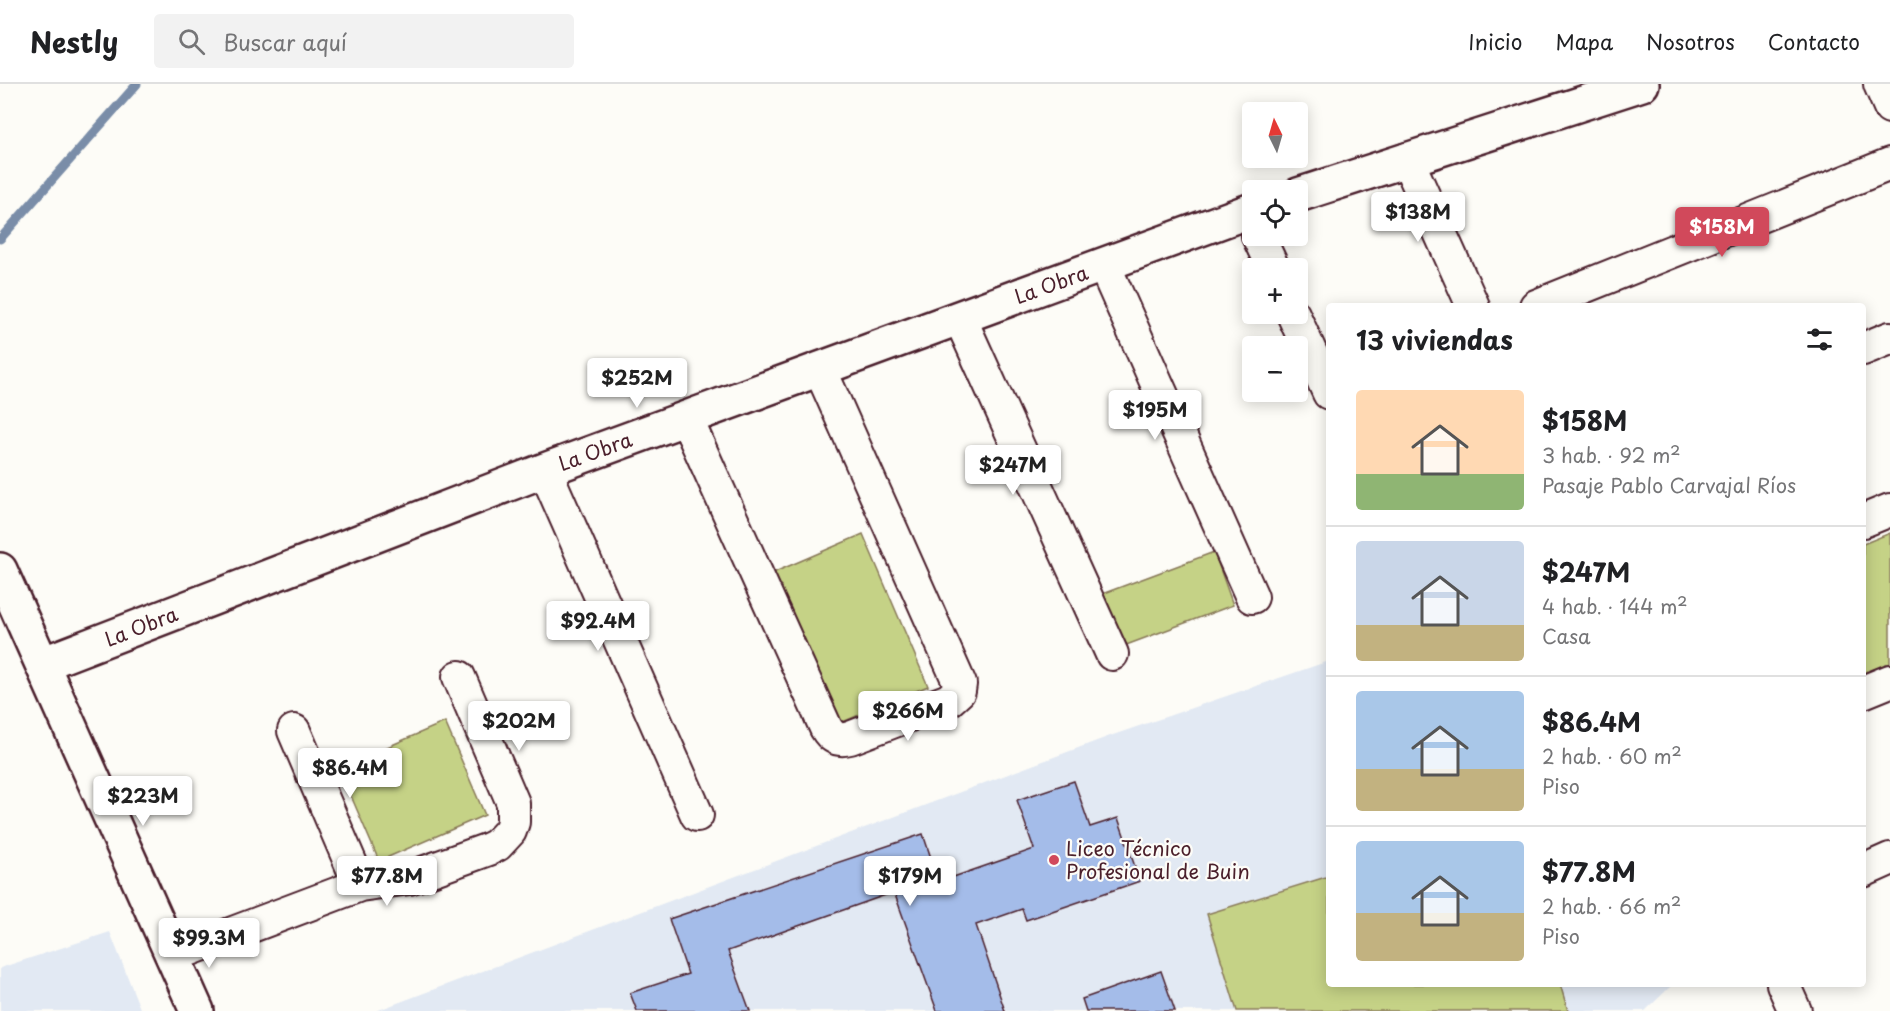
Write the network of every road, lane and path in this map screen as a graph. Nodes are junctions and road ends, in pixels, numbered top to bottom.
1 (1642, 84) edge
2 (1880, 84) edge
3 (1890, 107) edge
4 (1407, 159) junction
5 (1890, 164) edge
6 (1308, 192) edge
7 (1242, 223) edge
8 (1104, 265) junction
9 (1472, 303) edge
10 (1543, 303) edge
11 (960, 318) junction
12 (1298, 324) edge
13 (1890, 338) edge
14 (1866, 348) edge
15 (820, 369) junction
16 (1326, 386) edge
17 (686, 418) junction
18 (545, 470) junction
19 (1890, 510) edge
20 (1866, 520) edge
21 (0, 570) edge
22 (1252, 597) dead end
23 (1112, 654) dead end
24 (42, 664) junction
25 (459, 677) dead end
26 (1890, 681) edge
27 (1866, 691) edge
28 (294, 732) dead end
29 (697, 815) dead end
30 (1890, 859) edge
31 (1866, 869) edge
32 (360, 885) junction
33 (172, 956) junction
34 (1784, 987) edge
35 (196, 1011) edge
36 (1795, 1011) edge

1 - 4 main road
2 - 3 street
4 - 6 main road
4 - 9 street
5 - 10 street
7 - 8 main road, La Obra
8 - 11 main road, La Obra
8 - 22 street
11 - 15 main road, La Obra
11 - 23 street
12 - 16 street
13 - 14 street
15 - 17 main road, La Obra
15 - 17 street
17 - 18 main road, La Obra
18 - 24 main road, La Obra
18 - 29 street
19 - 20 street
21 - 24 main road
24 - 33 main road
25 - 32 street
26 - 27 street
28 - 32 street
30 - 31 street
32 - 33 street
33 - 35 main road
34 - 36 street

